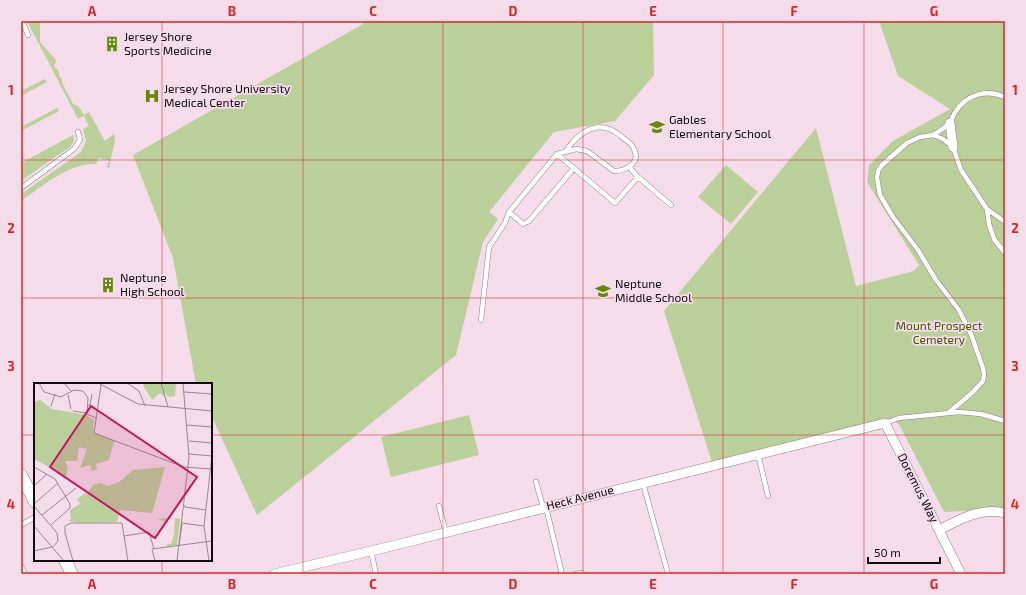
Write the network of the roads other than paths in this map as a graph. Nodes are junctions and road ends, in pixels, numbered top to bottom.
1 (22, 21) edge
2 (28, 35) dead end
3 (1005, 97) edge
4 (950, 123) junction
5 (78, 132) dead end
6 (933, 135) junction
7 (953, 147) junction
8 (565, 152) junction
9 (557, 154) junction
10 (629, 167) junction
11 (574, 168) junction
12 (638, 177) junction
13 (21, 188) edge
14 (671, 205) dead end
15 (987, 209) junction
16 (509, 212) junction
17 (1005, 222) edge
18 (1005, 253) edge
19 (481, 320) dead end
20 (948, 413) junction
21 (1005, 421) edge
22 (885, 422) junction
23 (758, 454) junction
24 (21, 475) edge
25 (536, 482) dead end
26 (643, 482) junction
27 (768, 496) dead end
28 (34, 500) edge
29 (439, 506) dead end
30 (545, 507) junction
31 (1005, 513) edge
32 (34, 518) edge
33 (21, 524) edge
34 (939, 530) junction
35 (446, 532) junction
36 (371, 551) junction
37 (66, 561) edge
38 (21, 566) edge
39 (25, 574) edge
40 (72, 574) edge
41 (274, 574) edge
42 (376, 574) edge
43 (562, 574) edge
44 (576, 574) edge
45 (582, 574) edge
46 (668, 574) edge
47 (961, 574) edge

1 - 2 lane
3 - 4 lane
4 - 6 lane
4 - 7 street
5 - 13 lane
6 - 7 lane
6 - 20 lane
7 - 15 lane
8 - 9 lane
8 - 10 lane
8 - 10 lane
9 - 11 lane
9 - 16 lane
10 - 12 lane
11 - 12 lane
11 - 16 lane
12 - 14 lane
15 - 17 lane
15 - 18 lane
16 - 19 lane
20 - 21 lane
20 - 22 lane
22 - 23 street, Heck Avenue
22 - 34 street, Doremus Way
23 - 26 street, Heck Avenue
23 - 27 lane
24 - 28 street
25 - 30 lane
26 - 30 street, Heck Avenue
26 - 46 lane
29 - 35 lane
30 - 35 street, Heck Avenue
30 - 43 lane
31 - 34 street
32 - 33 lane
34 - 47 street, Doremus Way
35 - 36 street, Heck Avenue
36 - 41 street, Heck Avenue
36 - 42 lane
37 - 40 street
38 - 39 lane
44 - 45 lane

